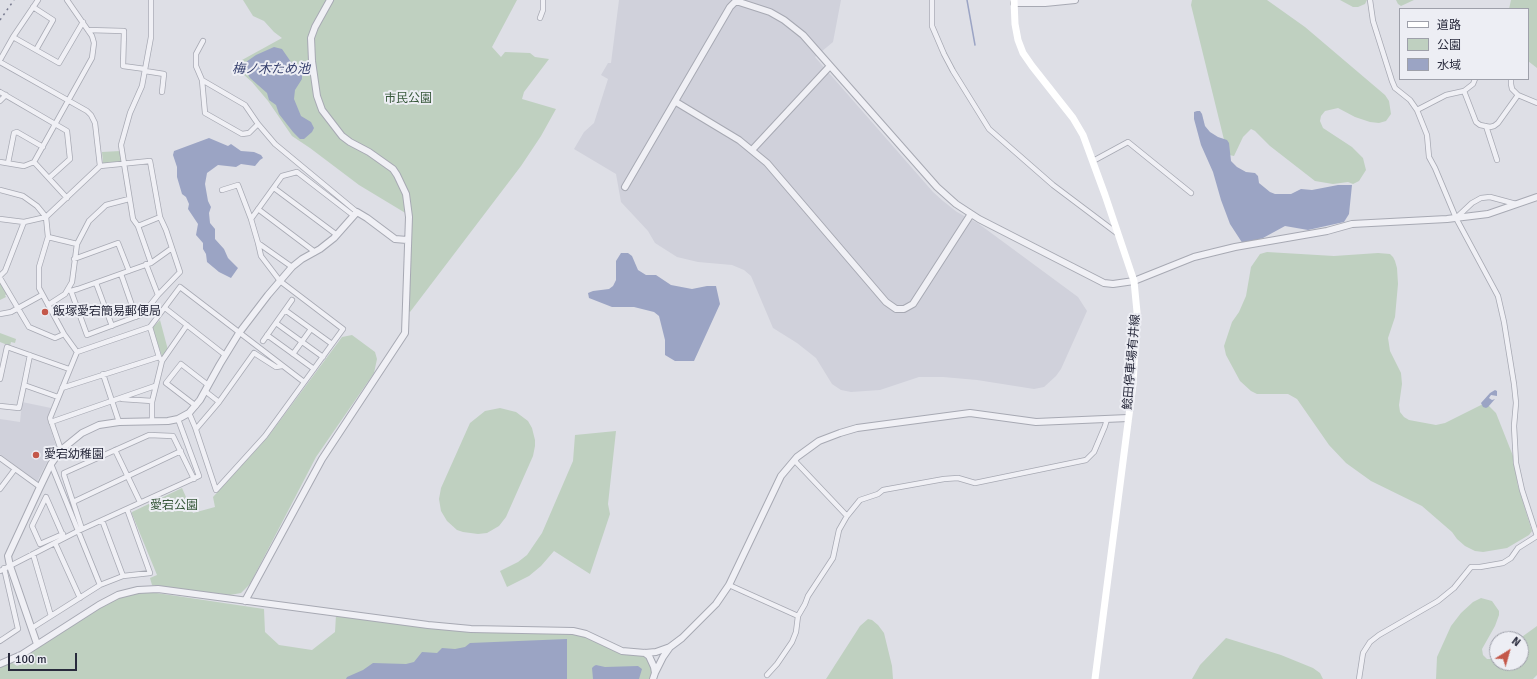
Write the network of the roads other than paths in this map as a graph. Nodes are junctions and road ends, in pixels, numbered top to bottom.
1 (38, 0) edge
2 (67, 0) edge
3 (151, 0) edge
4 (330, 0) edge
5 (543, 0) edge
6 (932, 0) edge
7 (1075, 0) edge
8 (1370, 0) edge
9 (1014, 2) edge
10 (33, 7) junction
11 (540, 18) dead end
12 (83, 22) junction
13 (88, 30) junction
14 (12, 37) junction
15 (203, 40) dead end
16 (36, 50) junction
17 (0, 61) edge
18 (830, 66) junction
19 (145, 70) junction
20 (202, 80) junction
21 (1474, 80) edge
22 (1511, 80) edge
23 (1464, 91) junction
24 (0, 92) edge
25 (162, 92) dead end
26 (6, 95) junction
27 (1518, 95) junction
28 (69, 100) junction
29 (0, 101) edge
30 (676, 102) junction
31 (1537, 104) edge
32 (1417, 110) junction
33 (56, 124) junction
34 (258, 124) junction
35 (1486, 126) junction
36 (43, 147) junction
37 (752, 150) junction
38 (1497, 160) dead end
39 (1093, 161) junction
40 (0, 162) edge
41 (34, 162) junction
42 (8, 163) junction
43 (123, 164) junction
44 (100, 166) junction
45 (49, 178) junction
46 (625, 187) dead end
47 (274, 188) junction
48 (0, 190) edge
49 (222, 190) dead end
50 (1191, 193) dead end
51 (67, 198) junction
52 (1537, 198) edge
53 (129, 199) junction
54 (1517, 204) junction
55 (258, 210) junction
56 (356, 214) junction
57 (971, 214) junction
58 (46, 217) junction
59 (160, 217) junction
60 (1456, 218) junction
61 (0, 219) edge
62 (251, 219) junction
63 (24, 222) junction
64 (138, 226) junction
65 (337, 235) junction
66 (1119, 236) junction
67 (48, 238) junction
68 (407, 240) junction
69 (258, 243) junction
70 (77, 244) junction
71 (172, 248) junction
72 (315, 252) junction
73 (74, 259) junction
74 (148, 263) junction
75 (292, 268) junction
76 (129, 271) junction
77 (120, 274) junction
78 (0, 277) edge
79 (280, 281) junction
80 (1134, 281) junction
81 (96, 283) junction
82 (70, 290) junction
83 (42, 294) junction
84 (158, 295) junction
85 (292, 300) dead end
86 (48, 305) junction
87 (18, 308) junction
88 (165, 308) junction
89 (285, 310) junction
90 (0, 314) edge
91 (136, 317) junction
92 (276, 323) junction
93 (112, 326) junction
94 (187, 326) junction
95 (150, 327) junction
96 (312, 329) junction
97 (239, 333) junction
98 (64, 334) junction
99 (267, 335) junction
100 (263, 341) dead end
101 (302, 342) junction
102 (332, 344) junction
103 (77, 352) junction
104 (294, 354) junction
105 (30, 355) junction
106 (225, 355) junction
107 (323, 357) junction
108 (161, 359) junction
109 (282, 366) junction
110 (69, 369) junction
111 (314, 369) junction
112 (103, 374) junction
113 (0, 378) edge
114 (304, 382) junction
115 (24, 385) junction
116 (208, 385) junction
117 (156, 386) junction
118 (62, 388) junction
119 (205, 391) junction
120 (58, 397) junction
121 (119, 399) junction
122 (113, 401) junction
123 (152, 401) junction
124 (219, 402) junction
125 (0, 406) edge
126 (196, 406) junction
127 (189, 413) junction
128 (1128, 418) junction
129 (178, 419) junction
130 (1106, 419) junction
131 (51, 422) junction
132 (119, 422) junction
133 (152, 422) junction
134 (196, 429) junction
135 (61, 450) junction
136 (115, 450) junction
137 (180, 451) junction
138 (0, 458) edge
139 (794, 460) junction
140 (51, 464) junction
141 (15, 469) junction
142 (128, 477) junction
143 (194, 479) junction
144 (40, 487) junction
145 (0, 489) edge
146 (73, 502) junction
147 (140, 502) junction
148 (127, 510) junction
149 (847, 516) junction
150 (102, 520) junction
151 (80, 530) junction
152 (64, 536) junction
153 (1537, 536) edge
154 (55, 543) junction
155 (33, 554) junction
156 (5, 568) edge
157 (123, 576) junction
158 (100, 585) junction
159 (729, 585) junction
160 (80, 598) junction
161 (245, 601) junction
162 (51, 616) junction
163 (798, 616) junction
164 (32, 628) junction
165 (0, 641) edge
166 (37, 644) junction
167 (670, 647) junction
168 (645, 653) junction
169 (0, 664) edge
170 (767, 675) dead end
171 (654, 676) edge
172 (1095, 679) edge
173 (1359, 679) edge

1 - 10 street
2 - 12 street
3 - 19 street
4 - 68 street
5 - 11 street
6 - 66 street
7 - 9 street
8 - 32 street
9 - 39 main road, 鯰田停車場有井線
10 - 14 street
10 - 16 street
12 - 13 street
12 - 16 street
13 - 19 street
13 - 28 street
14 - 16 street
14 - 17 street
15 - 20 street
17 - 28 street
18 - 30 street
18 - 37 street
18 - 57 street
19 - 25 street
19 - 43 street
20 - 34 street
20 - 34 street
21 - 23 street
22 - 27 street
23 - 32 street
23 - 35 street
24 - 26 street
26 - 29 street
26 - 33 street
27 - 31 street
27 - 35 street
28 - 33 street
28 - 44 street
30 - 37 street
30 - 46 street
32 - 60 street
33 - 36 street
33 - 45 street
34 - 56 street
35 - 38 street
36 - 41 street
36 - 42 street
37 - 57 street
39 - 50 street
39 - 66 main road, 鯰田停車場有井線
40 - 42 street
41 - 42 street
41 - 45 street
43 - 44 street
43 - 53 street
43 - 59 street
44 - 51 street
45 - 51 street
47 - 55 street
47 - 56 street
47 - 65 street
48 - 58 street
49 - 62 street
51 - 58 street
52 - 54 street
53 - 64 street
53 - 70 street
54 - 60 street
54 - 60 street
55 - 62 street
55 - 72 street
56 - 65 street
56 - 68 street
57 - 80 street
58 - 63 street
58 - 67 street
59 - 64 street
59 - 71 street
60 - 80 street
60 - 153 street
61 - 63 street
62 - 69 street
63 - 78 street
64 - 74 street
65 - 72 street
66 - 80 main road, 鯰田停車場有井線
67 - 70 street
67 - 83 street
68 - 161 street
69 - 75 street
69 - 79 street
70 - 73 street
71 - 74 street
71 - 84 street
72 - 75 street
73 - 76 street
73 - 82 street
74 - 76 street
74 - 84 street
75 - 79 street
76 - 77 street
77 - 81 street
77 - 91 street
78 - 87 street
79 - 97 street
79 - 102 street
80 - 128 main road, 鯰田停車場有井線
81 - 82 street
81 - 93 street
82 - 86 street
82 - 93 street
83 - 86 street
83 - 87 street
84 - 91 street
85 - 89 street
86 - 98 street
87 - 90 street
87 - 98 street
88 - 94 street
88 - 95 street
88 - 97 street
89 - 92 street
89 - 96 street
91 - 93 street
92 - 99 street
92 - 101 street
94 - 106 street
94 - 108 street
95 - 103 street
95 - 108 street
96 - 101 street
96 - 102 street
97 - 106 street
97 - 109 street
98 - 103 street
99 - 100 street
99 - 104 street
101 - 104 street
101 - 107 street
102 - 107 street
103 - 110 street
104 - 111 street
105 - 110 street
105 - 113 street
105 - 115 street
106 - 116 street
107 - 111 street
108 - 112 street
108 - 117 street
109 - 114 street
109 - 124 street
110 - 118 street
111 - 114 street
112 - 118 street
112 - 122 street
114 - 134 street
115 - 120 street
115 - 125 street
116 - 119 street
116 - 126 street
117 - 121 street
117 - 123 street
118 - 120 street
119 - 124 street
119 - 126 street
120 - 131 street
121 - 122 street
121 - 123 street
122 - 131 street
122 - 132 street
123 - 133 street
124 - 134 street
126 - 127 street
127 - 129 street
127 - 134 street
128 - 130 street
128 - 172 main road, 鯰田停車場有井線
129 - 133 street
129 - 143 street
130 - 139 street
130 - 149 street
131 - 135 street
132 - 133 street
132 - 135 street
135 - 140 street
136 - 137 street
136 - 142 street
136 - 146 street
137 - 142 street
137 - 143 street
138 - 141 street
139 - 149 street
139 - 159 street
140 - 144 street
140 - 151 street
141 - 144 street
141 - 145 street
142 - 146 street
142 - 147 street
143 - 147 street
144 - 156 street
146 - 151 street
147 - 148 street
148 - 150 street
148 - 157 street
149 - 163 street
150 - 151 street
150 - 157 street
151 - 152 street
151 - 158 street
152 - 152 street
152 - 154 street
153 - 173 street
154 - 155 street
154 - 160 street
155 - 156 street
155 - 162 street
156 - 164 street
156 - 165 street
157 - 158 street
158 - 160 street
159 - 163 street
159 - 167 street
160 - 162 street
161 - 166 street
161 - 168 street
162 - 164 street
163 - 170 street
164 - 166 street
166 - 169 street
167 - 168 street
167 - 171 street
168 - 171 street

